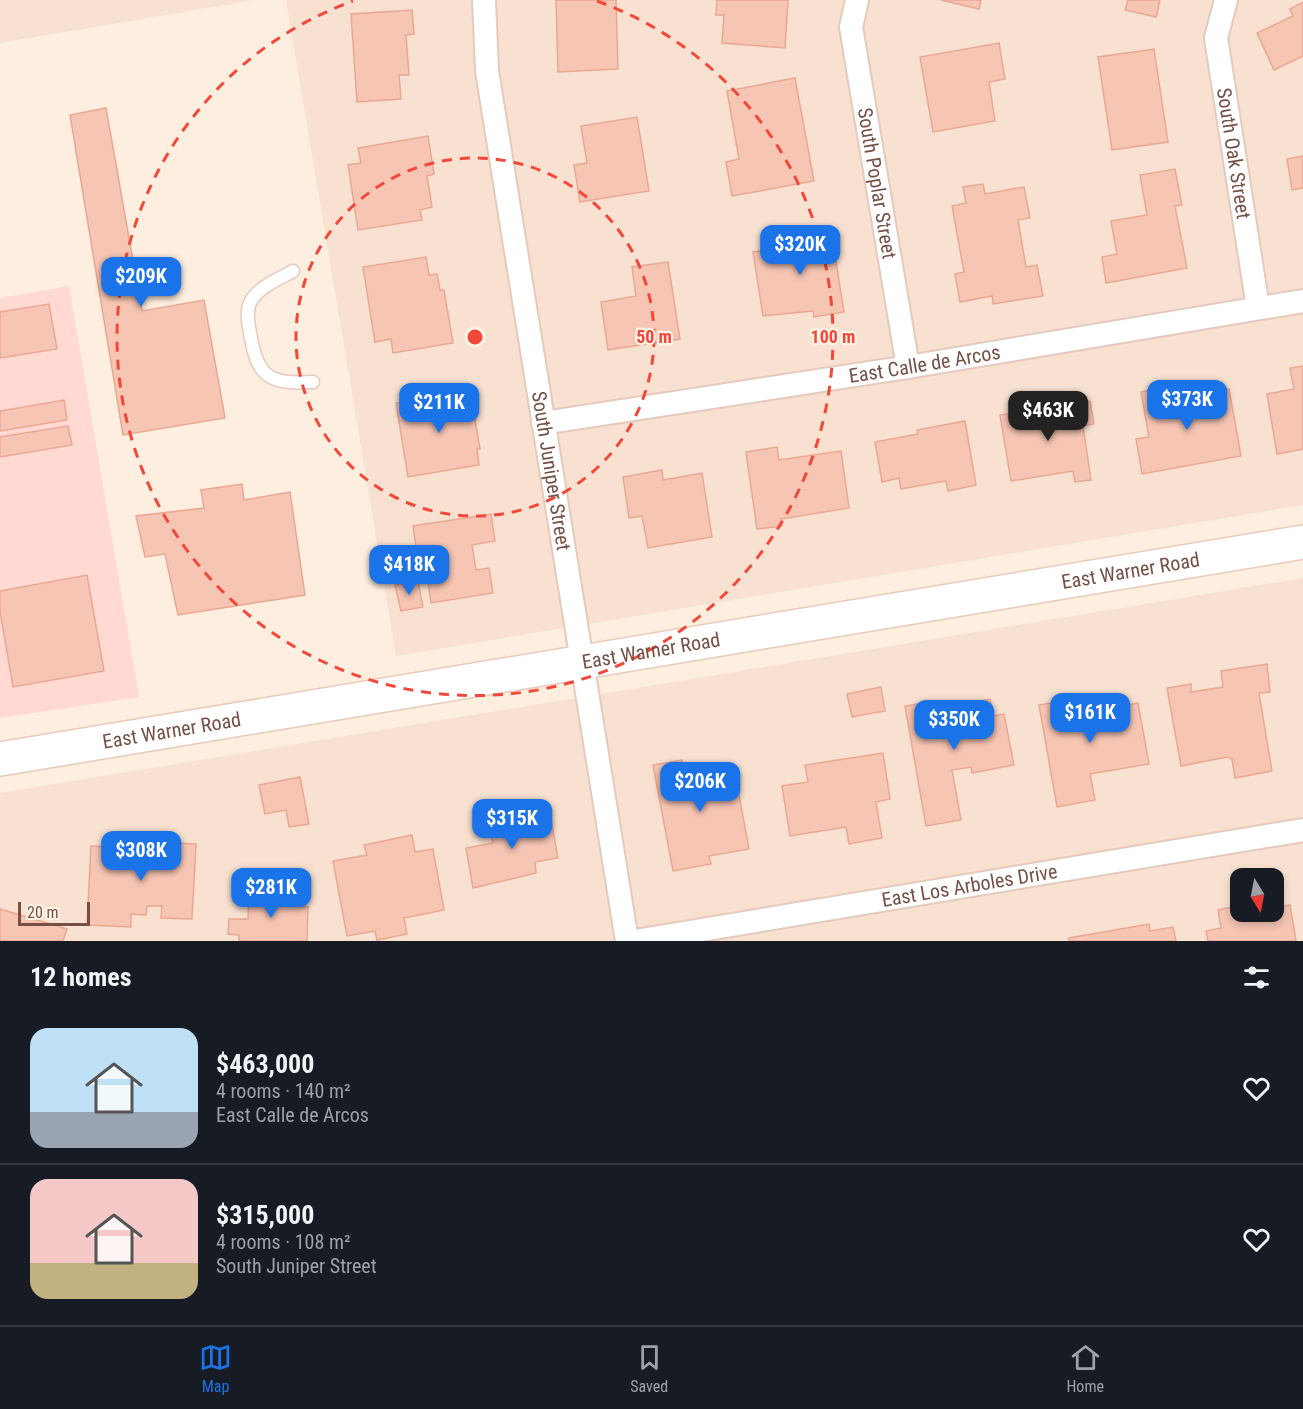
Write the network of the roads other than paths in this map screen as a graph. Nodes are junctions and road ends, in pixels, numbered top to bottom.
1 (484, 0) edge
2 (857, 0) edge
3 (1226, 0) edge
4 (293, 272) dead end
5 (1303, 301) edge
6 (1258, 308) junction
7 (908, 367) junction
8 (313, 382) dead end
9 (543, 423) junction
10 (1303, 542) edge
11 (584, 663) junction
12 (0, 759) edge
13 (1303, 830) edge
14 (627, 941) edge
15 (635, 941) edge

1 - 9 street, South Juniper Street
2 - 7 street, South Poplar Street
3 - 6 street, South Oak Street
4 - 8 lane
5 - 6 street, East Calle de Arcos
6 - 7 street, East Calle de Arcos
7 - 9 street, East Calle de Arcos
9 - 11 street, South Juniper Street
10 - 11 main road, East Warner Road
11 - 12 main road, East Warner Road
11 - 14 street, South Juniper Street
13 - 15 street, East Los Arboles Drive

